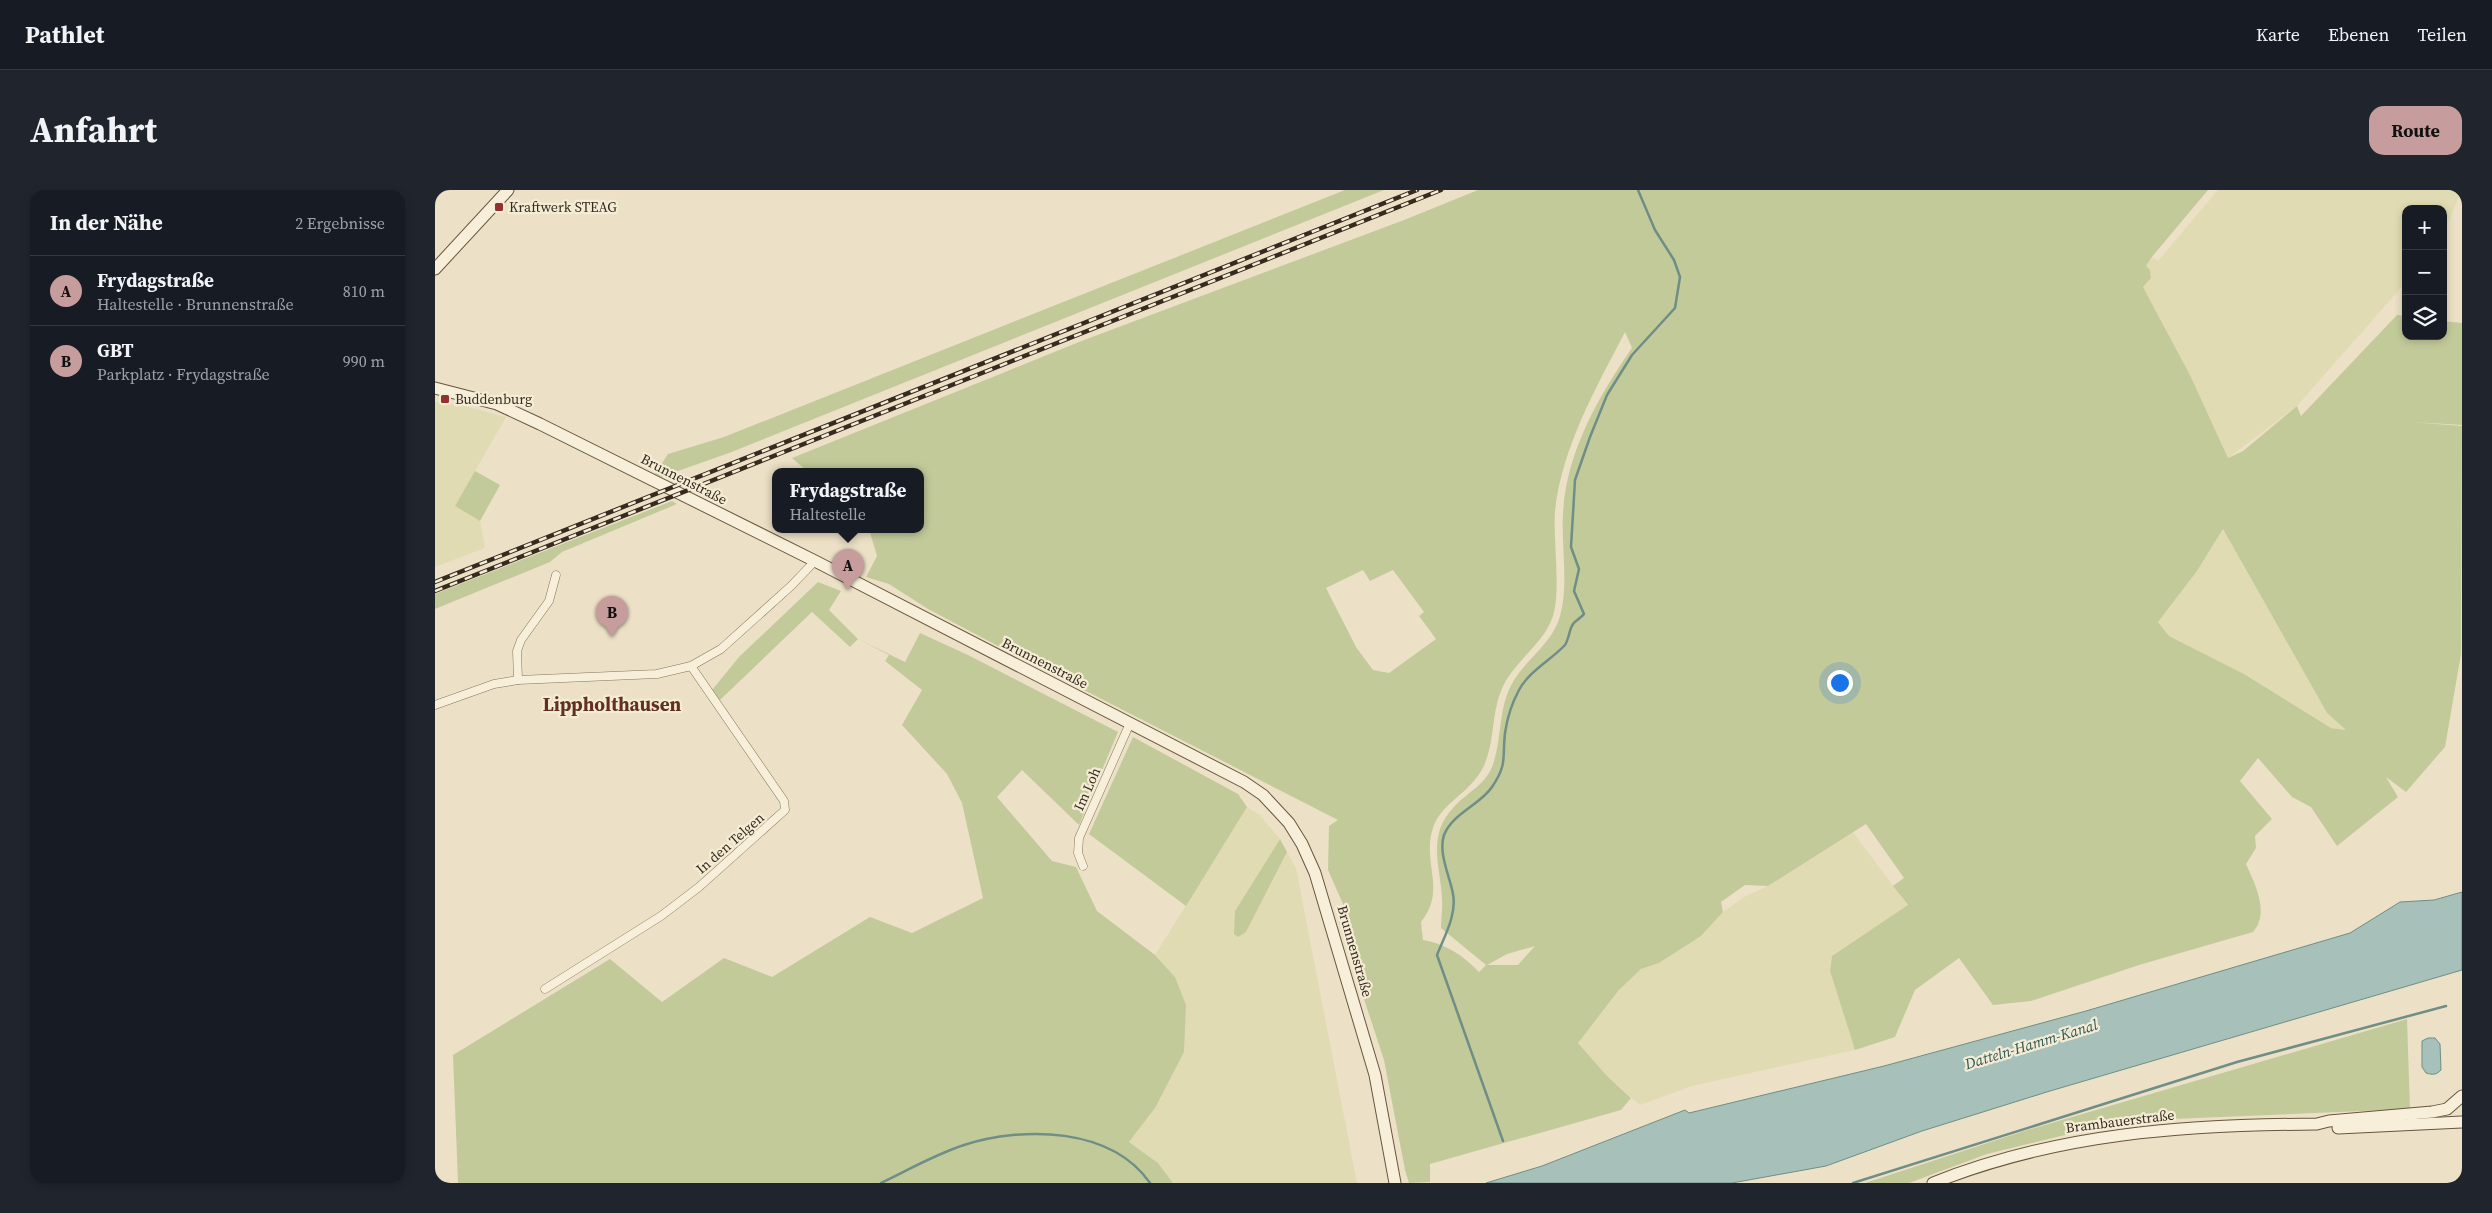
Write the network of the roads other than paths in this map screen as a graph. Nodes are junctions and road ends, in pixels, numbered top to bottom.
1 (508, 190) edge
2 (435, 269) edge
3 (435, 388) edge
4 (815, 561) junction
5 (556, 575) dead end
6 (691, 666) junction
7 (518, 680) junction
8 (435, 705) edge
9 (1130, 724) junction
10 (1083, 866) dead end
11 (545, 989) dead end
12 (2462, 1096) edge
13 (2447, 1109) junction
14 (2462, 1110) edge
15 (2462, 1122) edge
16 (2317, 1124) junction
17 (1395, 1183) edge
18 (1933, 1183) edge

1 - 2 street
3 - 4 street, Brunnenstraße
4 - 6 street
4 - 9 street, Brunnenstraße
5 - 7 street
6 - 7 street
6 - 11 street, In den Telgen
7 - 8 street
9 - 10 street, Im Loh
9 - 17 street, Brunnenstraße
12 - 13 street, Brambauerstraße
13 - 14 street
13 - 16 street, Brambauerstraße
15 - 16 street, Brambauerstraße
16 - 18 street, Brambauerstraße

